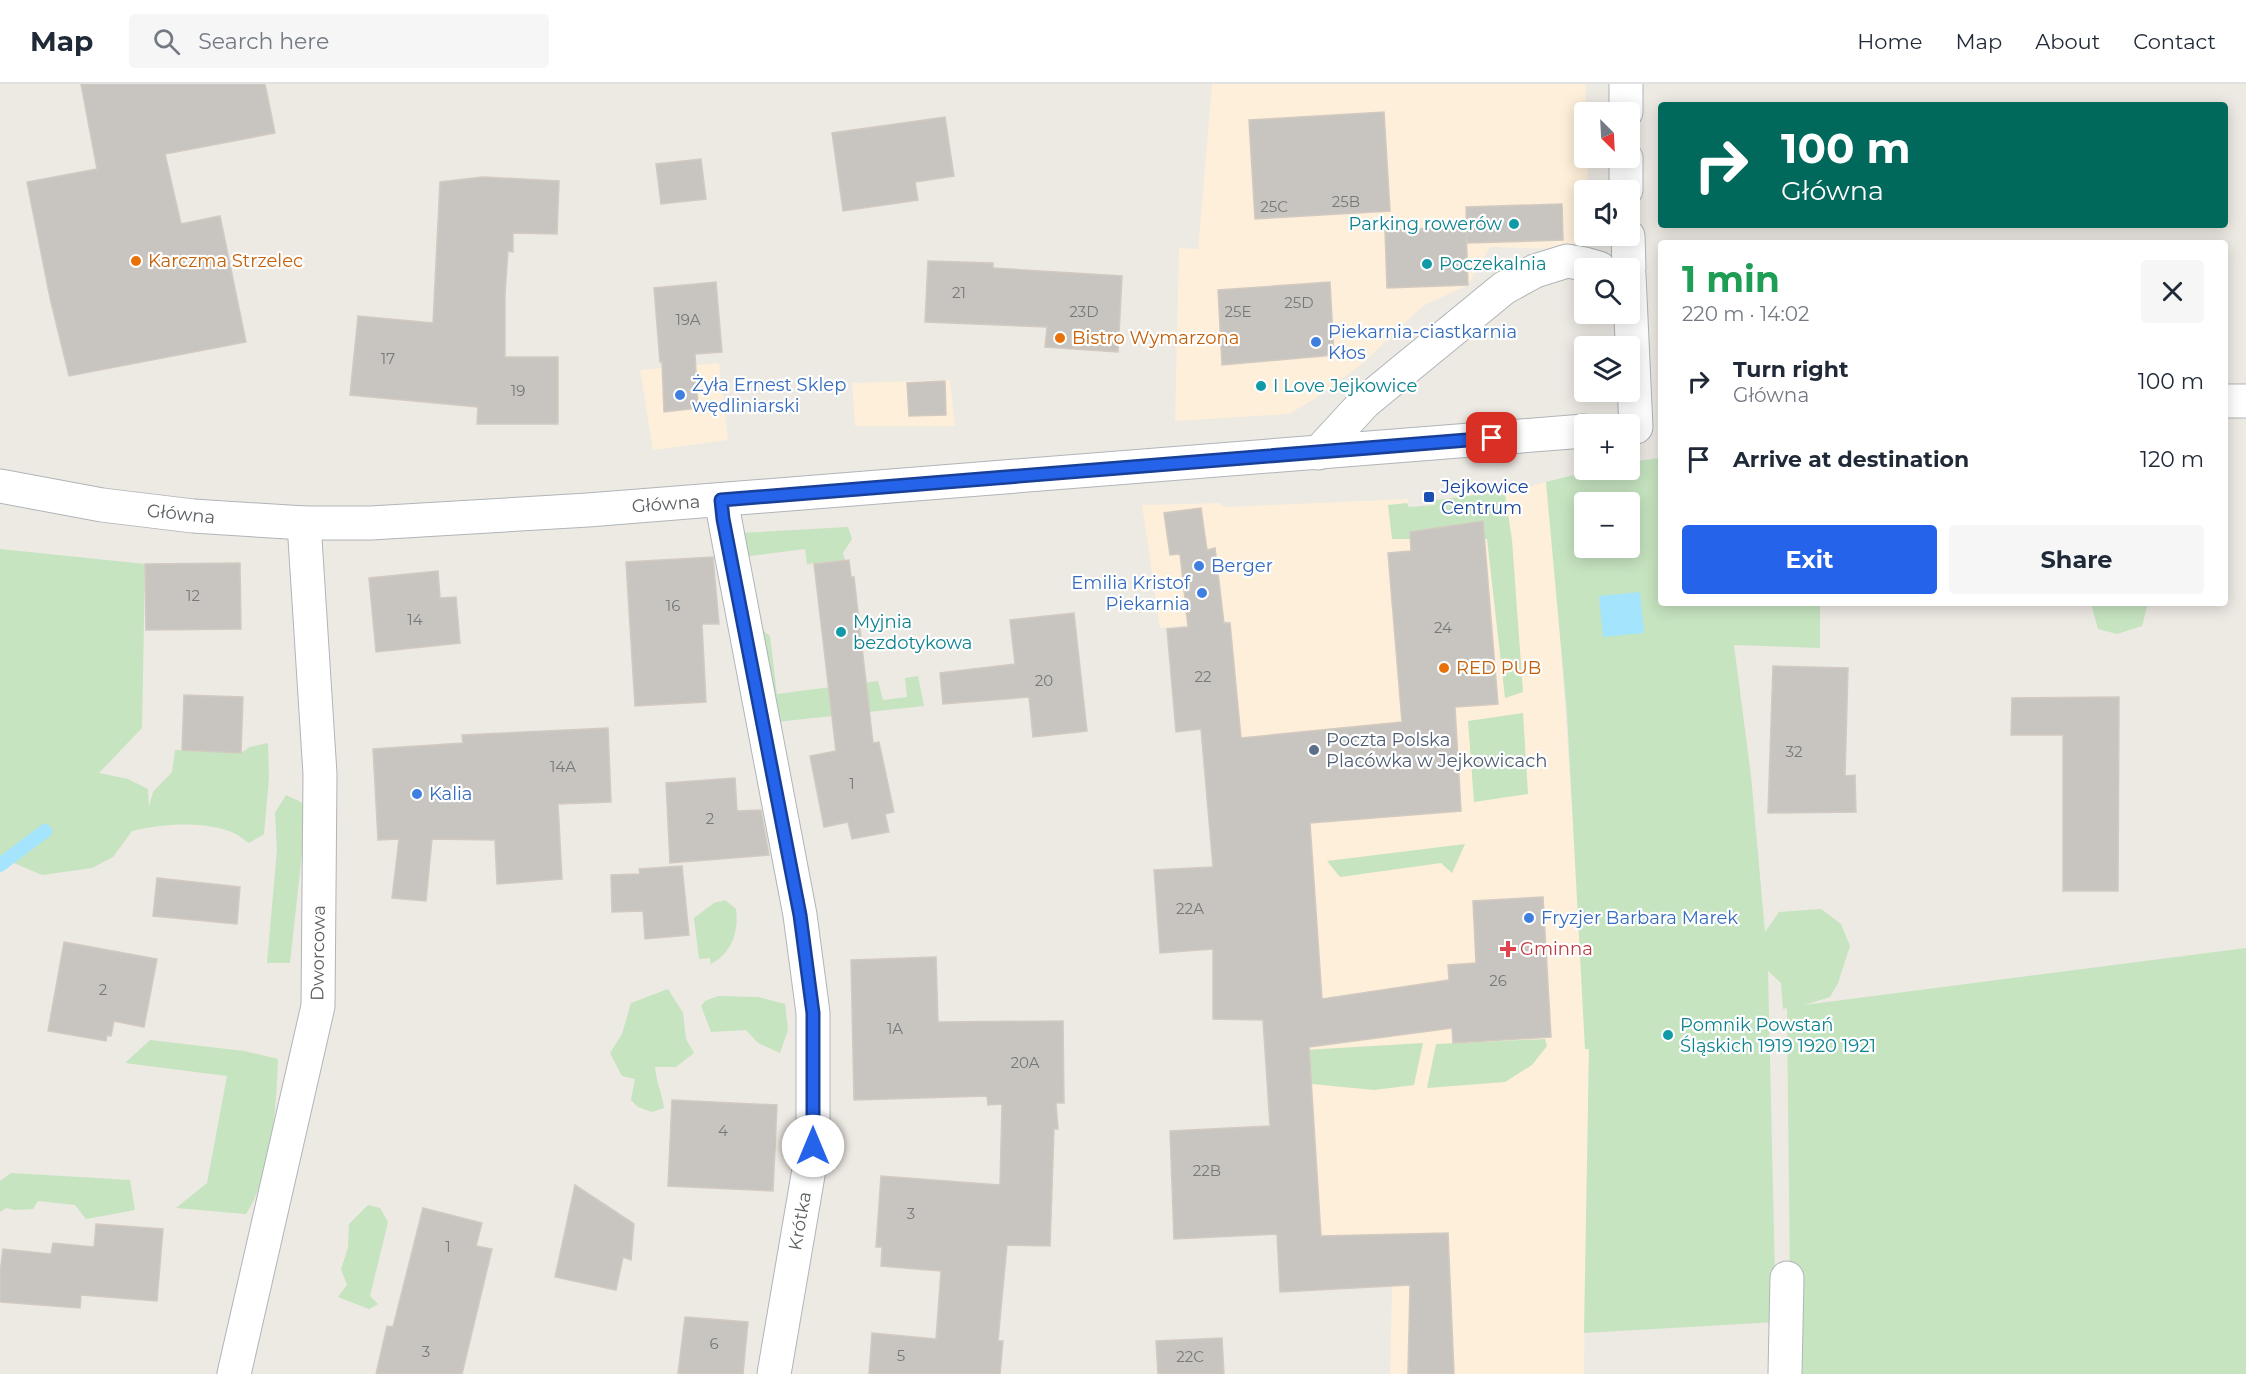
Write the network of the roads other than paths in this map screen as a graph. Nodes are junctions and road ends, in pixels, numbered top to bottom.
1 (1626, 84) edge
2 (1626, 102) edge
3 (1574, 262) edge
4 (1632, 324) edge
5 (2228, 401) edge
6 (2246, 401) edge
7 (1642, 427) edge
8 (1574, 432) edge
9 (1318, 453) junction
10 (0, 486) edge
11 (721, 500) junction
12 (304, 523) junction
13 (1787, 1278) dead end
14 (234, 1374) edge
15 (774, 1374) edge
16 (1785, 1374) edge

1 - 2 street
3 - 9 street
4 - 7 street
5 - 6 street
8 - 9 street, Główna
9 - 11 street, Główna
10 - 12 street, Główna
11 - 12 street, Główna
11 - 15 street, Krótka
12 - 14 street, Dworcowa
13 - 16 street

